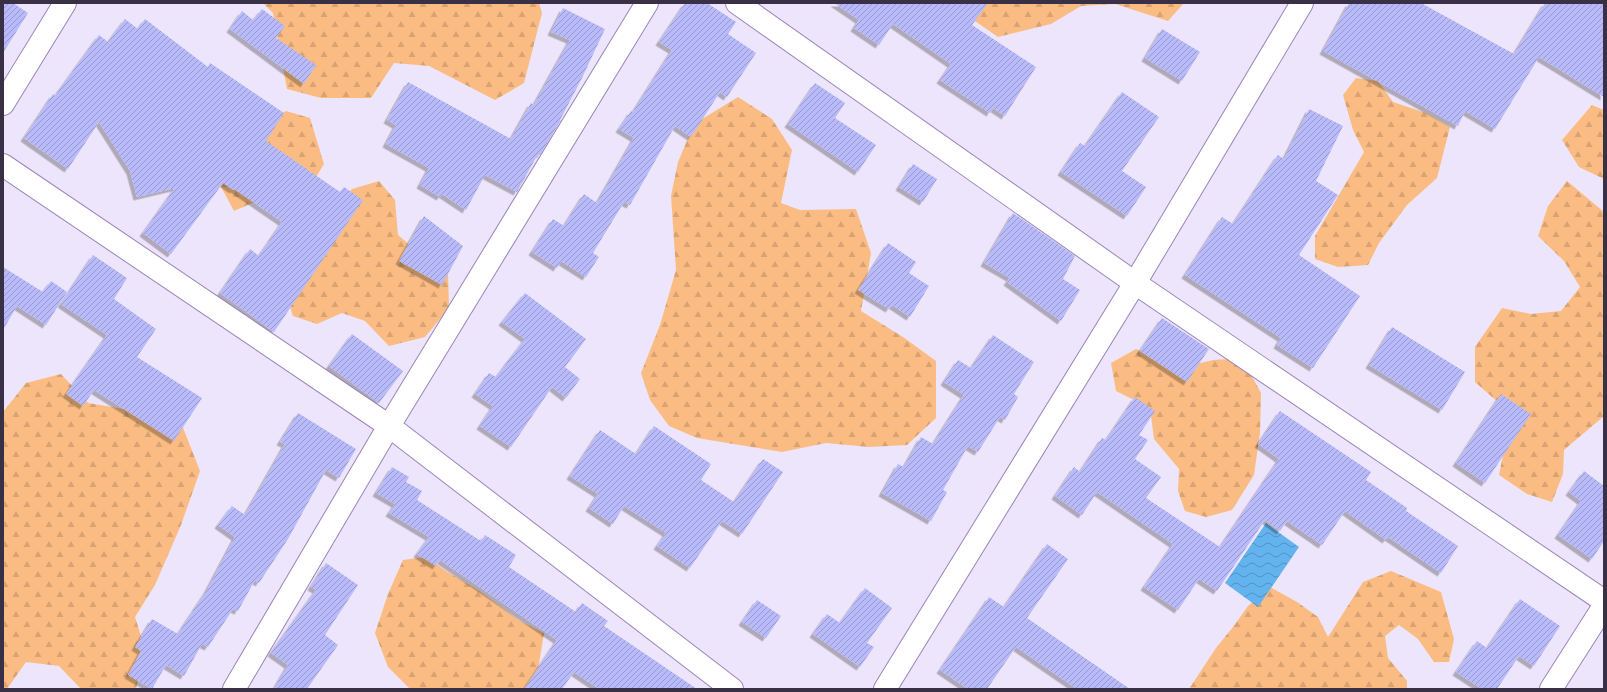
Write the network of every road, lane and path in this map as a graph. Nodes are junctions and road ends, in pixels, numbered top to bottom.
1 (65, 3) edge
2 (647, 3) edge
3 (737, 3) edge
4 (1302, 3) edge
5 (3, 104) edge
6 (3, 165) edge
7 (1135, 283) junction
8 (389, 426) junction
9 (1604, 601) edge
10 (1604, 606) edge
11 (234, 689) edge
12 (732, 689) edge
13 (885, 689) edge
14 (1551, 689) edge

1 - 5 street
2 - 8 street
3 - 7 street
4 - 7 street
6 - 8 street
7 - 9 street
7 - 13 street
8 - 11 street
8 - 12 street
10 - 14 street

